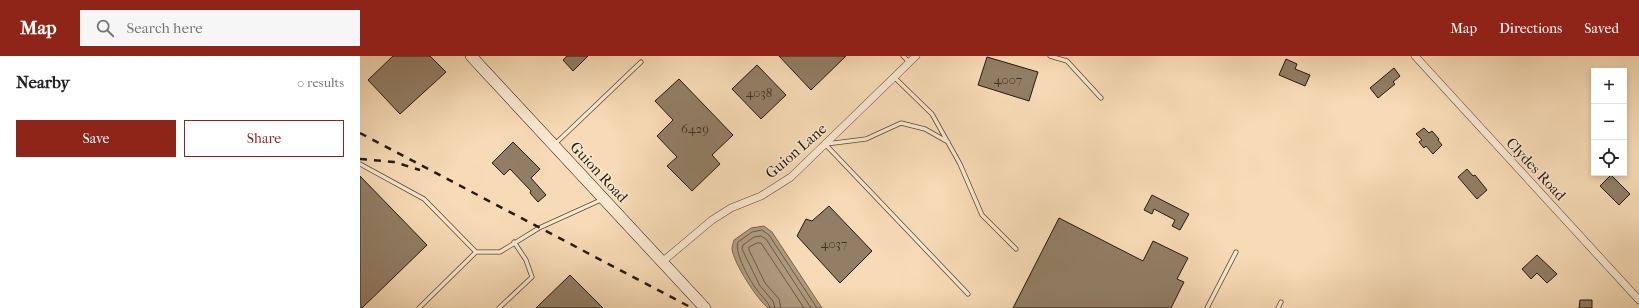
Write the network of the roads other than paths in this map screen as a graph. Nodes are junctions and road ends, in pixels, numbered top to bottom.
1 (471, 56) edge
2 (903, 56) edge
3 (916, 56) edge
4 (1050, 56) edge
5 (1415, 56) edge
6 (642, 62) dead end
7 (910, 62) junction
8 (894, 77) junction
9 (1101, 98) dead end
10 (948, 142) junction
11 (825, 144) junction
12 (554, 145) junction
13 (360, 164) edge
14 (604, 199) junction
15 (514, 242) junction
16 (1016, 249) dead end
17 (476, 252) junction
18 (1236, 252) dead end
19 (662, 262) junction
20 (968, 294) dead end
21 (1639, 300) edge
22 (1281, 302) dead end
23 (419, 308) edge
24 (499, 308) edge
25 (705, 308) edge
26 (1207, 308) edge
27 (1278, 308) edge

1 - 12 street, Guion Road
2 - 7 lane
3 - 7 street, Guion Lane
4 - 9 lane
5 - 21 street, Clydes Road
6 - 12 lane
7 - 8 street, Guion Lane
8 - 10 lane
8 - 11 street, Guion Lane
10 - 11 lane
10 - 16 lane
11 - 19 street, Guion Lane
11 - 20 lane
12 - 14 street, Guion Road
13 - 17 lane
14 - 15 lane
14 - 19 street, Guion Road
15 - 17 lane
15 - 24 lane
17 - 23 lane
18 - 26 lane
19 - 25 street, Guion Road
22 - 27 lane

